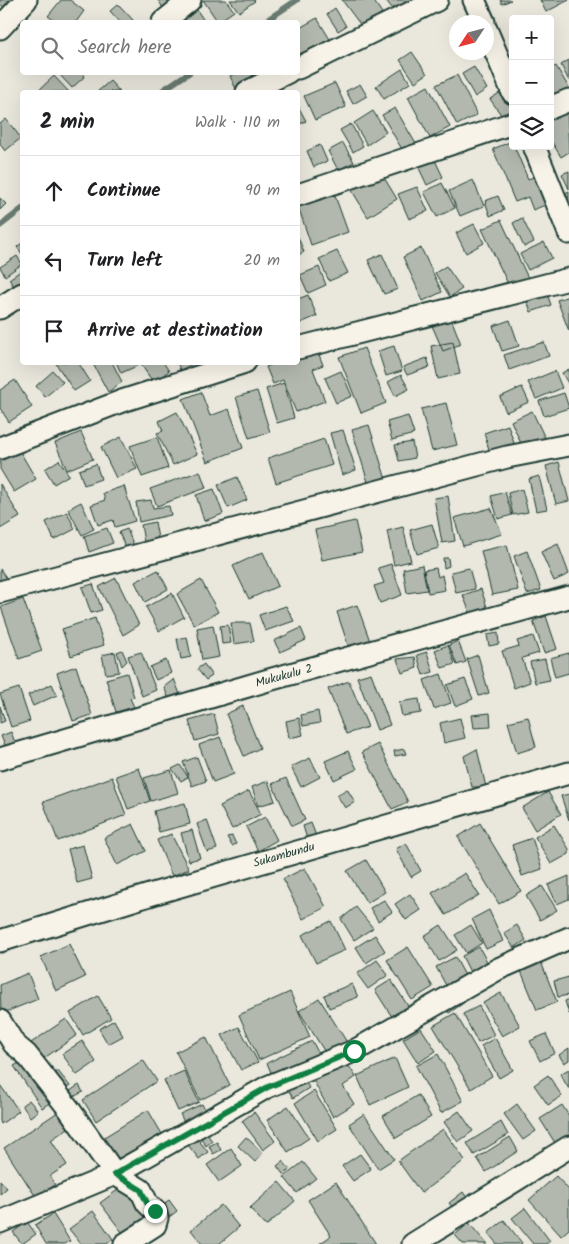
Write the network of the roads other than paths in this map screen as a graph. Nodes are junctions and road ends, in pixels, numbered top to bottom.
1 (26, 0) edge
2 (190, 0) edge
3 (437, 0) edge
4 (474, 0) edge
5 (481, 15) edge
6 (165, 20) edge
7 (0, 28) edge
8 (494, 48) edge
9 (300, 67) edge
10 (282, 75) edge
11 (509, 84) edge
12 (251, 90) edge
13 (569, 100) edge
14 (554, 106) edge
15 (509, 124) edge
16 (536, 150) edge
17 (300, 194) edge
18 (569, 233) edge
19 (569, 279) edge
20 (20, 295) edge
21 (0, 308) edge
22 (300, 347) edge
23 (236, 365) edge
24 (569, 445) edge
25 (0, 448) edge
26 (0, 592) edge
27 (569, 597) edge
28 (0, 759) edge
29 (569, 773) edge
30 (569, 938) edge
31 (0, 941) edge
32 (0, 1020) edge
33 (7, 1046) edge
34 (569, 1148) edge
35 (115, 1174) junction
36 (0, 1222) edge
37 (125, 1244) edge
38 (413, 1244) edge

1 - 7 street
2 - 6 street
3 - 9 street
4 - 5 street
8 - 11 street
10 - 12 street
13 - 14 street
15 - 17 street
16 - 18 street
19 - 22 street
20 - 21 street
23 - 25 street
24 - 26 street
27 - 28 street, Mukukulu 2
29 - 31 street, Sukambundu
30 - 35 street
32 - 33 street
33 - 35 street
34 - 38 street
35 - 36 street
35 - 37 street

